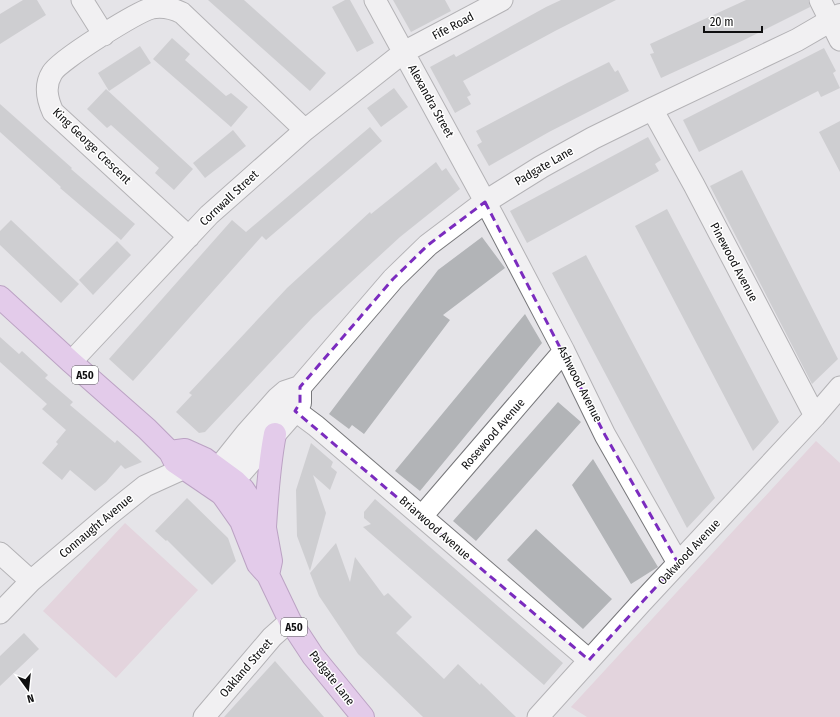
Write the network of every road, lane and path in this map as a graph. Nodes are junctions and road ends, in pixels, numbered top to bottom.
1 (82, 0) edge
2 (375, 0) edge
3 (502, 0) edge
4 (820, 0) edge
5 (837, 25) edge
6 (104, 34) junction
7 (404, 52) junction
8 (652, 109) junction
9 (305, 130) junction
10 (485, 202) junction
11 (189, 236) junction
12 (0, 297) edge
13 (564, 351) junction
14 (71, 362) junction
15 (840, 387) edge
16 (286, 405) junction
17 (815, 416) junction
18 (275, 434) junction
19 (170, 452) junction
20 (185, 469) junction
21 (218, 477) junction
22 (422, 516) junction
23 (265, 528) junction
24 (0, 553) edge
25 (678, 563) junction
26 (268, 575) junction
27 (31, 581) junction
28 (0, 613) edge
29 (290, 621) junction
30 (589, 660) junction
31 (204, 717) edge
32 (363, 717) edge
33 (538, 717) edge

1 - 6 street
2 - 7 street, Alexandra Street
3 - 7 street, Fife Road
4 - 5 street
5 - 8 street, Padgate Lane
6 - 9 street, King George Crescent
6 - 11 street, King George Crescent
7 - 9 street, Cornwall Street
7 - 10 street, Alexandra Street
8 - 10 street, Padgate Lane
8 - 17 street, Pinewood Avenue
9 - 11 street, Cornwall Street
10 - 13 street, Ashwood Avenue
10 - 16 street, Padgate Lane
11 - 14 street, Cornwall Street
12 - 14 main road, A50
13 - 22 street, Rosewood Avenue
13 - 25 street, Ashwood Avenue
14 - 19 main road, A50
15 - 17 street, Oakwood Avenue
16 - 18 street, Padgate Lane
16 - 21 street, Padgate Lane
16 - 22 street, Briarwood Avenue
17 - 25 street, Oakwood Avenue
18 - 21 street, Padgate Lane
18 - 23 main road
19 - 20 main road, A50
19 - 21 main road, A50
20 - 21 main road, A50
20 - 27 street, Connaught Avenue
21 - 23 main road, A50
21 - 26 main road, Padgate Lane / A50
22 - 30 street, Briarwood Avenue
23 - 26 main road, A50
24 - 27 street
25 - 30 street, Oakwood Avenue
26 - 29 main road, Padgate Lane / A50
27 - 28 street, Connaught Avenue
29 - 31 street, Oakland Street
29 - 32 main road, Padgate Lane / A50
30 - 33 street, Oakwood Avenue

